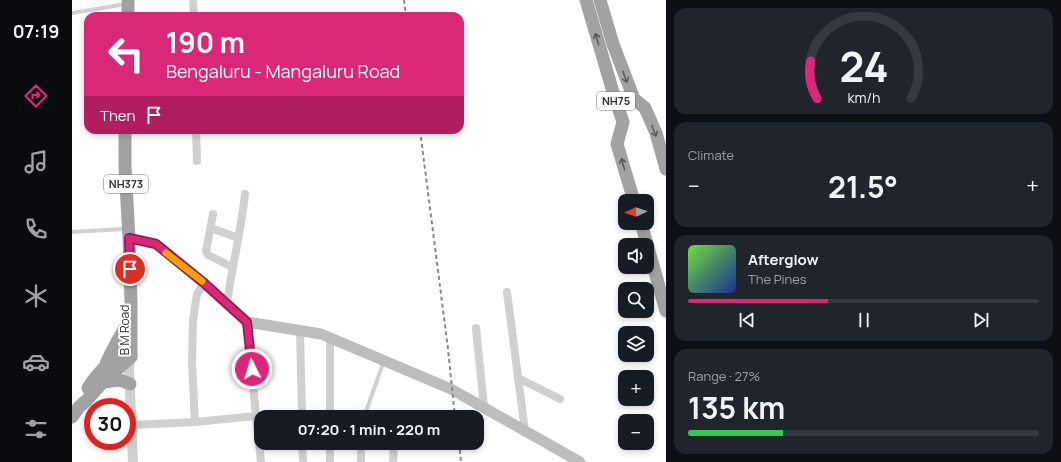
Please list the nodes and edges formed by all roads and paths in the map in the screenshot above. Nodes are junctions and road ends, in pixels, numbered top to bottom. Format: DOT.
graph roads {
  1 [pos="193,0"];
  2 [pos="586,0"];
  3 [pos="600,0"];
  4 [pos="123,7"];
  5 [pos="194,12"];
  6 [pos="72,13"];
  7 [pos="119,134"];
  8 [pos="126,134"];
  9 [pos="196,134"];
  10 [pos="197,161"];
  11 [pos="666,169"];
  12 [pos="245,194"];
  13 [pos="632,194"];
  14 [pos="213,214"];
  15 [pos="211,228"];
  16 [pos="643,230"];
  17 [pos="72,232"];
  18 [pos="126,234"];
  19 [pos="238,238"];
  20 [pos="232,267"];
  21 [pos="204,283"];
  22 [pos="507,292"];
  23 [pos="227,303"];
  24 [pos="666,311"];
  25 [pos="247,322"];
  26 [pos="476,328"];
  27 [pos="124,329"];
  28 [pos="300,330"];
  29 [pos="330,338"];
  30 [pos="128,358"];
  31 [pos="384,361"];
  32 [pos="105,366"];
  33 [pos="518,378"];
  34 [pos="103,382"];
  35 [pos="130,384"];
  36 [pos="130,398"];
  37 [pos="560,399"];
  38 [pos="484,407"];
  39 [pos="255,410"];
  40 [pos="302,410"];
  41 [pos="330,410"];
  42 [pos="366,410"];
  43 [pos="75,412"];
  44 [pos="254,416"];
  45 [pos="195,422"];
  46 [pos="136,425"];
  47 [pos="525,431"];
  48 [pos="132,450"];
  49 [pos="260,450"];
  50 [pos="302,450"];
  51 [pos="330,450"];
  52 [pos="394,450"];
  53 [pos="361,453"];
  54 [pos="303,461"];
  55 [pos="133,462"];
  56 [pos="261,462"];
  57 [pos="330,462"];
  58 [pos="361,462"];
  59 [pos="393,462"];
  60 [pos="580,462"];
  1 -- 5 [label="street"];
  13 -- 2 [label="highway, NH75, one-way"];
  3 -- 11 [label="highway, NH75, one-way"];
  4 -- 6 [label="lane"];
  7 -- 18 [label="highway, B M Road / NH373"];
  8 -- 18 [label="highway, NH373"];
  9 -- 10 [label="street"];
  12 -- 19 [label="street"];
  14 -- 15 [label="street"];
  15 -- 19 [label="street"];
  15 -- 20 [label="street"];
  16 -- 24 [label="highway"];
  17 -- 18 [label="lane"];
  18 -- 21 [label="main road"];
  18 -- 27 [label="highway, B M Road / NH373"];
  18 -- 30 [label="highway, NH373"];
  19 -- 20 [label="street"];
  20 -- 23 [label="street"];
  21 -- 23 [label="main road"];
  21 -- 45 [label="street"];
  22 -- 33 [label="street"];
  23 -- 25 [label="main road"];
  25 -- 28 [label="main road"];
  25 -- 39 [label="street"];
  26 -- 38 [label="street"];
  27 -- 30 [label="highway, B M Road / NH373"];
  27 -- 32 [label="highway"];
  28 -- 29 [label="main road"];
  28 -- 40 [label="street"];
  29 -- 31 [label="main road"];
  29 -- 41 [label="street"];
  30 -- 32 [label="highway"];
  30 -- 34 [label="highway"];
  30 -- 35 [label="street"];
  31 -- 38 [label="main road"];
  31 -- 42 [label="lane"];
  32 -- 43 [label="highway"];
  33 -- 37 [label="street"];
  33 -- 47 [label="street"];
  34 -- 35 [label="highway"];
  34 -- 43 [label="highway"];
  35 -- 36 [label="street"];
  38 -- 47 [label="main road"];
  44 -- 45 [label="street"];
  45 -- 46 [label="street"];
  47 -- 60 [label="main road"];
  48 -- 55 [label="street"];
  49 -- 56 [label="street"];
  50 -- 54 [label="street"];
  51 -- 57 [label="street"];
  52 -- 59 [label="street"];
  53 -- 58 [label="street"];
}
